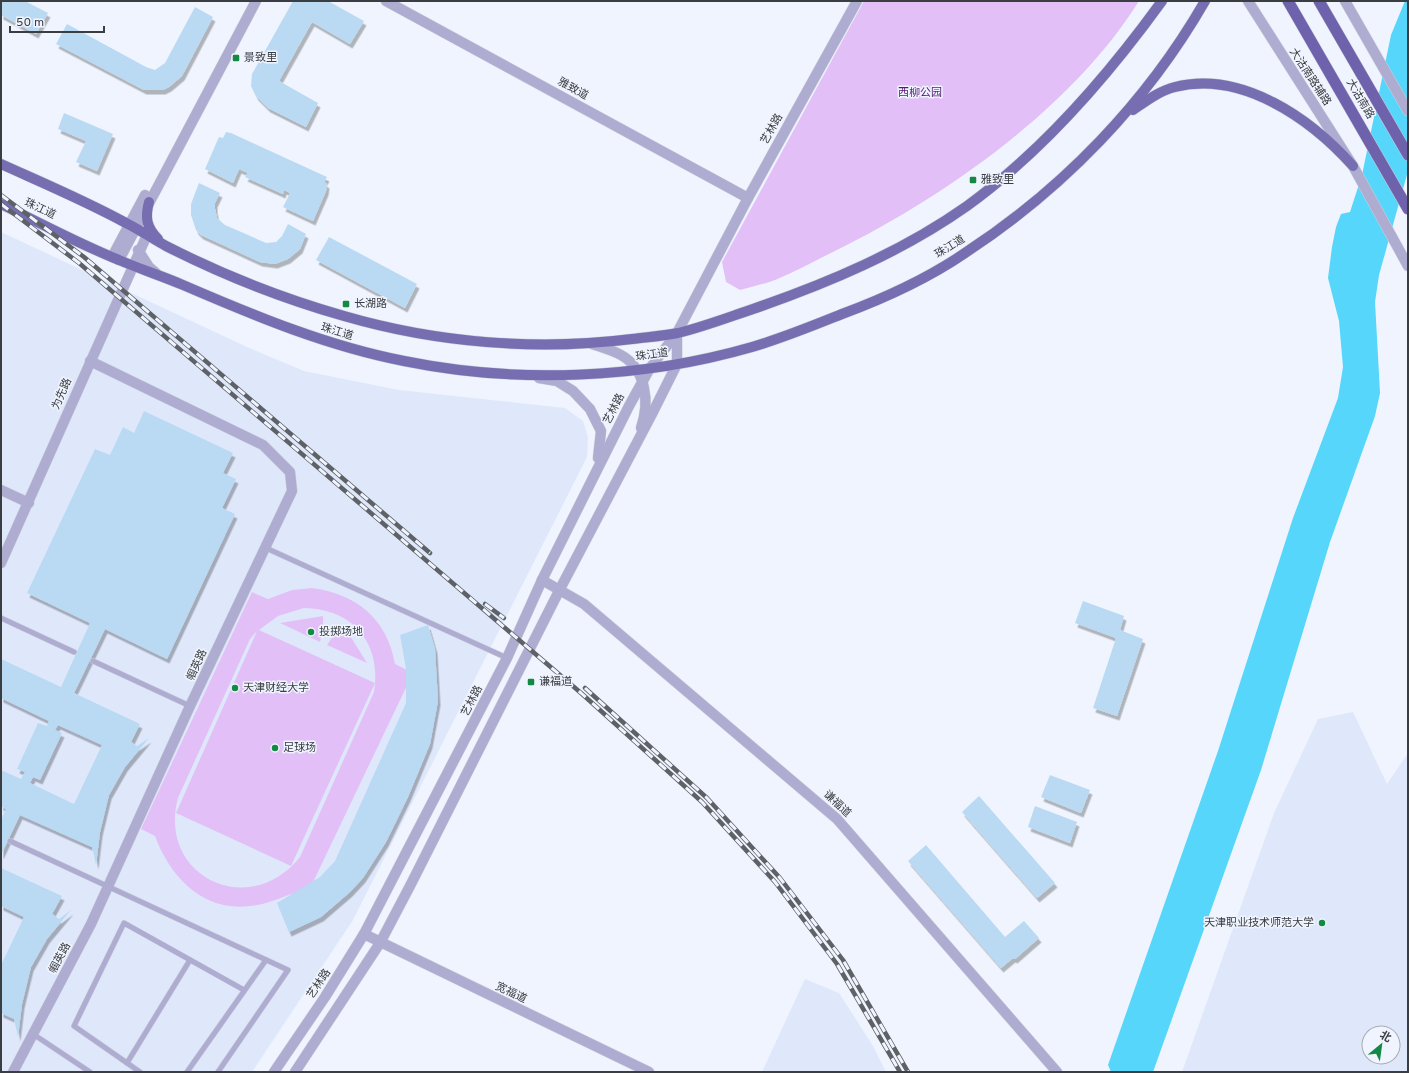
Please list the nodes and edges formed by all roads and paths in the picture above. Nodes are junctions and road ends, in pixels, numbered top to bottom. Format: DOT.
graph roads {
  1 [pos="248,1"];
  2 [pos="256,1"];
  3 [pos="386,1"];
  4 [pos="857,1"];
  5 [pos="1162,1"];
  6 [pos="1205,1"];
  7 [pos="1248,1"];
  8 [pos="1288,1"];
  9 [pos="1319,1"];
  10 [pos="1345,1"];
  11 [pos="1408,110"];
  12 [pos="1123,117"];
  13 [pos="1408,155"];
  14 [pos="1,164"];
  15 [pos="1353,166"];
  16 [pos="748,198"];
  17 [pos="146,201"];
  18 [pos="1,204"];
  19 [pos="1408,209"];
  20 [pos="132,226"];
  21 [pos="147,235"];
  22 [pos="166,246"];
  23 [pos="139,254"];
  24 [pos="116,259"];
  25 [pos="133,266"];
  26 [pos="1408,266"];
  27 [pos="156,273"];
  28 [pos="677,333"];
  29 [pos="592,344"];
  30 [pos="90,361"];
  31 [pos="677,364"];
  32 [pos="650,368"];
  33 [pos="636,370"];
  34 [pos="525,375"];
  35 [pos="642,381"];
  36 [pos="634,452"];
  37 [pos="592,477"];
  38 [pos="1,490"];
  39 [pos="29,503"];
  40 [pos="266,548"];
  41 [pos="1,563"];
  42 [pos="542,580"];
  43 [pos="560,589"];
  44 [pos="1,618"];
  45 [pos="74,652"];
  46 [pos="508,658"];
  47 [pos="93,661"];
  48 [pos="190,706"];
  49 [pos="10,841"];
  50 [pos="109,886"];
  51 [pos="364,934"];
  52 [pos="380,943"];
  53 [pos="190,960"];
  54 [pos="266,960"];
  55 [pos="244,990"];
  56 [pos="33,1034"];
  57 [pos="127,1063"];
  58 [pos="13,1072"];
  59 [pos="90,1072"];
  60 [pos="140,1072"];
  61 [pos="187,1072"];
  62 [pos="218,1072"];
  63 [pos="274,1072"];
  64 [pos="296,1072"];
  65 [pos="649,1072"];
  66 [pos="1057,1072"];
  1 -- 17 [label="street"];
  2 -- 17 [label="street"];
  3 -- 16 [label="street, 雅致道"];
  4 -- 16 [label="street, 艺林路"];
  5 -- 28 [label="main road, 珠江道"];
  6 -- 12 [label="main road, 珠江道"];
  7 -- 15 [label="street, 大沽南路辅路"];
  8 -- 19 [label="highway, 大沽南路"];
  9 -- 13 [label="highway, 大沽南路"];
  10 -- 11 [label="street"];
  12 -- 15 [label="main road"];
  12 -- 31 [label="main road, 珠江道"];
  14 -- 20 [label="main road, 珠江道"];
  15 -- 26 [label="street"];
  16 -- 28 [label="street, 艺林路"];
  17 -- 20 [label="street"];
  17 -- 22 [label="main road"];
  18 -- 24 [label="main road, 珠江道"];
  20 -- 21 [label="main road, 珠江道"];
  20 -- 23 [label="street"];
  20 -- 24 [label="street"];
  21 -- 22 [label="main road, 珠江道"];
  21 -- 23 [label="street, 为先路"];
  22 -- 29 [label="main road, 珠江道"];
  23 -- 25 [label="street, 为先路"];
  23 -- 27 [label="street"];
  24 -- 25 [label="main road, 珠江道"];
  25 -- 27 [label="main road, 珠江道"];
  25 -- 30 [label="street, 为先路"];
  27 -- 34 [label="main road, 珠江道"];
  28 -- 29 [label="main road, 珠江道"];
  28 -- 31 [label="street, 艺林路"];
  28 -- 32 [label="street, 艺林路"];
  29 -- 33 [label="street"];
  30 -- 39 [label="street, 为先路"];
  30 -- 40 [label="street, 帼英路"];
  31 -- 32 [label="main road, 珠江道"];
  31 -- 36 [label="street, 艺林路"];
  32 -- 33 [label="main road, 珠江道"];
  32 -- 35 [label="street, 艺林路"];
  33 -- 34 [label="main road, 珠江道"];
  33 -- 35 [label="street"];
  34 -- 37 [label="street"];
  35 -- 36 [label="street"];
  35 -- 37 [label="street, 艺林路"];
  36 -- 43 [label="street, 艺林路"];
  37 -- 42 [label="street, 艺林路"];
  38 -- 39 [label="street"];
  39 -- 41 [label="street, 为先路"];
  40 -- 46 [label="lane"];
  40 -- 48 [label="street, 帼英路"];
  42 -- 43 [label="street, 谦福道"];
  42 -- 46 [label="street, 艺林路"];
  43 -- 52 [label="street, 艺林路"];
  43 -- 66 [label="street, 谦福道"];
  44 -- 45 [label="lane"];
  46 -- 51 [label="street, 艺林路"];
  47 -- 48 [label="lane"];
  48 -- 50 [label="street, 帼英路"];
  49 -- 50 [label="lane"];
  50 -- 54 [label="lane"];
  50 -- 56 [label="street, 帼英路"];
  51 -- 52 [label="street, 宽福道"];
  51 -- 63 [label="street, 艺林路"];
  52 -- 64 [label="street, 艺林路"];
  52 -- 65 [label="street, 宽福道"];
  53 -- 55 [label="lane"];
  53 -- 57 [label="lane"];
  53 -- 57 [label="lane"];
  54 -- 55 [label="lane"];
  54 -- 62 [label="lane"];
  55 -- 61 [label="lane"];
  56 -- 58 [label="street, 帼英路"];
  56 -- 59 [label="lane"];
  57 -- 60 [label="lane"];
}
